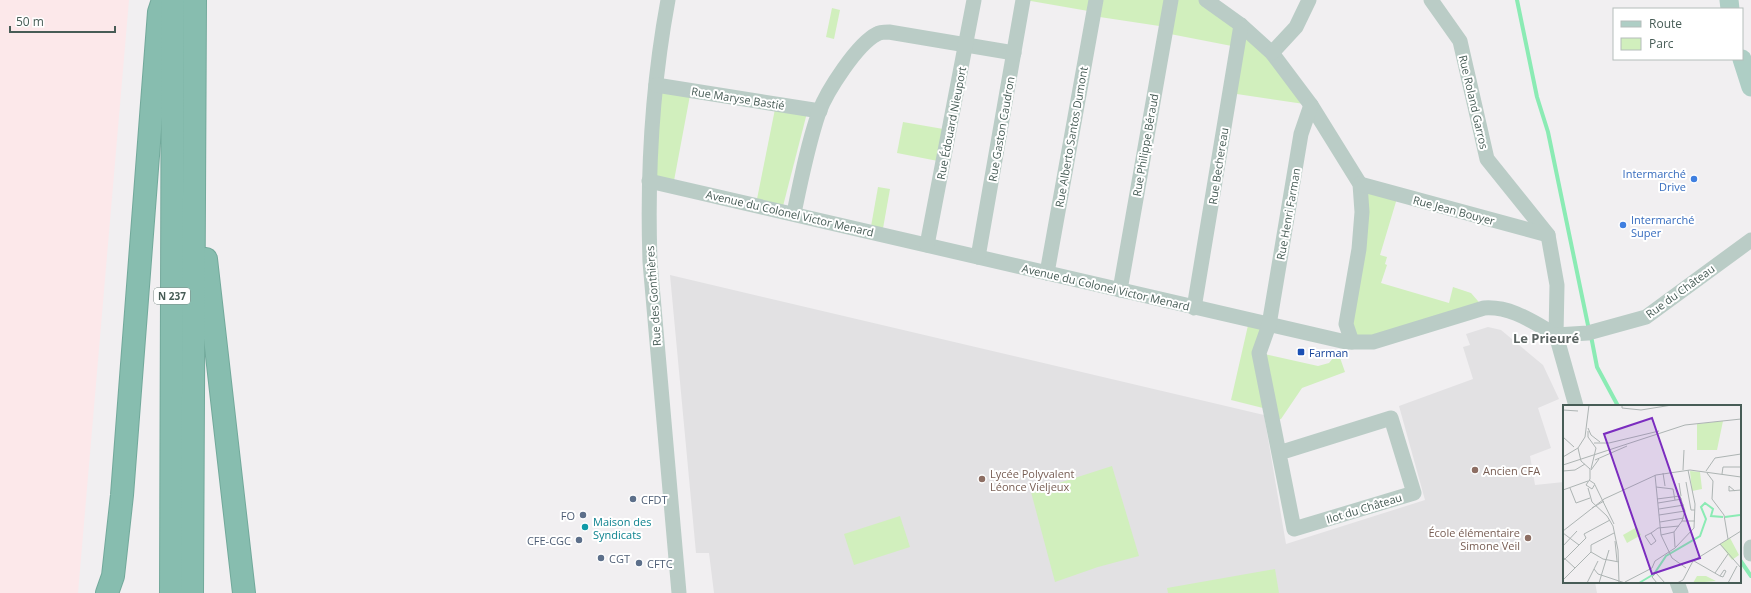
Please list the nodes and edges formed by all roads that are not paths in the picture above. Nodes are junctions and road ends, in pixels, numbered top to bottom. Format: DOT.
graph roads {
  1 [pos="163,0"];
  2 [pos="173,0"];
  3 [pos="195,0"];
  4 [pos="668,0"];
  5 [pos="974,0"];
  6 [pos="1023,0"];
  7 [pos="1096,0"];
  8 [pos="1171,0"];
  9 [pos="1206,0"];
  10 [pos="1309,0"];
  11 [pos="1431,0"];
  12 [pos="1241,25"];
  13 [pos="965,45"];
  14 [pos="1014,53"];
  15 [pos="1272,53"];
  16 [pos="1742,60"];
  17 [pos="656,85"];
  18 [pos="1751,86"];
  19 [pos="1311,105"];
  20 [pos="820,111"];
  21 [pos="649,180"];
  22 [pos="1360,184"];
  23 [pos="194,187"];
  24 [pos="794,213"];
  25 [pos="1548,235"];
  26 [pos="1751,240"];
  27 [pos="927,245"];
  28 [pos="978,257"];
  29 [pos="1047,273"];
  30 [pos="1120,290"];
  31 [pos="1194,308"];
  32 [pos="1269,325"];
  33 [pos="1556,336"];
  34 [pos="1352,342"];
  35 [pos="1576,405"];
  36 [pos="1279,453"];
  37 [pos="1751,547"];
  38 [pos="1751,554"];
  39 [pos="1677,583"];
  40 [pos="107,593"];
  41 [pos="171,593"];
  42 [pos="192,593"];
  43 [pos="244,593"];
  44 [pos="679,593"];
  45 [pos="1681,593"];
  1 -- 40 [label="highway"];
  2 -- 41 [label="highway, N 237"];
  3 -- 23 [label="highway, N 237"];
  4 -- 17 [label="street, Rue des Gonthières"];
  5 -- 13 [label="street, Rue Édouard Nieuport"];
  6 -- 14 [label="street, Rue Gaston Caudron"];
  7 -- 29 [label="street, Rue Alberto Santos Dumont"];
  8 -- 30 [label="street, Rue Philippe Béraud"];
  9 -- 12 [label="street"];
  10 -- 15 [label="street"];
  11 -- 25 [label="street, Rue Roland Garros"];
  12 -- 15 [label="street"];
  12 -- 31 [label="street, Rue Bechereau"];
  13 -- 14 [label="street"];
  13 -- 20 [label="street"];
  13 -- 27 [label="street, Rue Édouard Nieuport"];
  14 -- 28 [label="street, Rue Gaston Caudron"];
  15 -- 19 [label="street"];
  16 -- 18 [label="main road"];
  17 -- 20 [label="street, Rue Maryse Bastié"];
  17 -- 21 [label="street, Rue des Gonthières"];
  19 -- 22 [label="street"];
  19 -- 32 [label="street, Rue Henri Farman"];
  20 -- 24 [label="street"];
  21 -- 24 [label="street, Avenue du Colonel Victor Menard"];
  21 -- 44 [label="street, Rue des Gonthières"];
  22 -- 25 [label="street, Rue Jean Bouyer"];
  22 -- 34 [label="street"];
  23 -- 42 [label="highway, N 237"];
  23 -- 43 [label="highway"];
  24 -- 27 [label="street, Avenue du Colonel Victor Menard"];
  25 -- 33 [label="street, Rue Roland Garros"];
  26 -- 33 [label="street, Rue du Château"];
  27 -- 28 [label="street, Avenue du Colonel Victor Menard"];
  28 -- 29 [label="street, Avenue du Colonel Victor Menard"];
  29 -- 30 [label="street, Avenue du Colonel Victor Menard"];
  30 -- 31 [label="street, Avenue du Colonel Victor Menard"];
  31 -- 32 [label="street, Avenue du Colonel Victor Menard"];
  32 -- 34 [label="street, Avenue du Colonel Victor Menard"];
  32 -- 36 [label="street, Ilot du Château"];
  33 -- 34 [label="street, Avenue du Colonel Victor Menard"];
  33 -- 35 [label="street, Rue Roland Garros"];
  36 -- 36 [label="street, Ilot du Château"];
  37 -- 38 [label="street"];
  39 -- 45 [label="street"];
}
